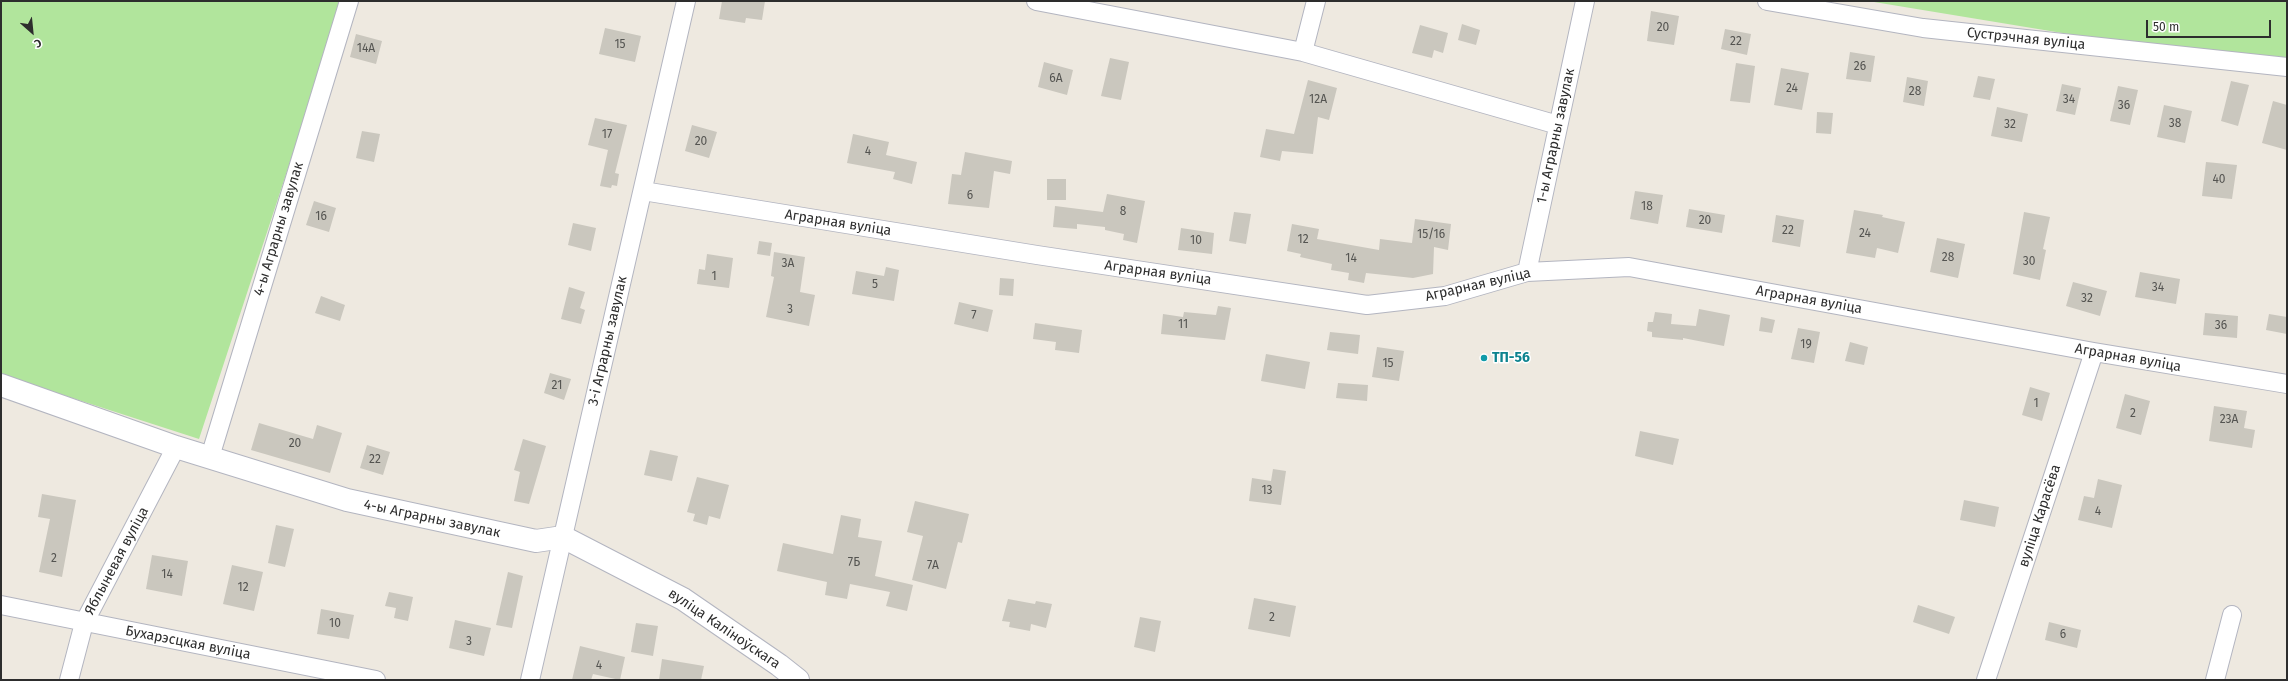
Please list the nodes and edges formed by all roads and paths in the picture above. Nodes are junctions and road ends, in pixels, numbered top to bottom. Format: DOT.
graph roads {
  1 [pos="349,1"];
  2 [pos="686,1"];
  3 [pos="1036,1"];
  4 [pos="1316,1"];
  5 [pos="1585,1"];
  6 [pos="1767,1"];
  7 [pos="1303,52"];
  8 [pos="2287,67"];
  9 [pos="1558,125"];
  10 [pos="643,191"];
  11 [pos="1527,272"];
  12 [pos="2094,352"];
  13 [pos="2287,384"];
  14 [pos="1,385"];
  15 [pos="176,447"];
  16 [pos="210,457"];
  17 [pos="564,537"];
  18 [pos="1,605"];
  19 [pos="2232,616"];
  20 [pos="84,622"];
  21 [pos="69,680"];
  22 [pos="376,680"];
  23 [pos="530,680"];
  24 [pos="798,680"];
  25 [pos="1986,680"];
  26 [pos="2215,680"];
  1 -- 16 [label="street, 4-ы Аграрны завулак"];
  2 -- 10 [label="street, 3-і Аграрны завулак"];
  3 -- 7 [label="street"];
  4 -- 7 [label="street"];
  5 -- 9 [label="street, 1-ы Аграрны завулак"];
  6 -- 8 [label="street, Сустрэчная вуліца"];
  7 -- 9 [label="street"];
  9 -- 11 [label="street, 1-ы Аграрны завулак"];
  10 -- 11 [label="street, Аграрная вуліца"];
  10 -- 17 [label="street, 3-і Аграрны завулак"];
  11 -- 12 [label="street, Аграрная вуліца"];
  12 -- 13 [label="street, Аграрная вуліца"];
  12 -- 25 [label="street, вуліца Карасёва"];
  14 -- 15 [label="main road, 4-ы Аграрны завулак"];
  15 -- 16 [label="main road, 4-ы Аграрны завулак"];
  15 -- 20 [label="street, Яблыневая вуліца"];
  16 -- 17 [label="main road, 4-ы Аграрны завулак"];
  17 -- 23 [label="street, 3-і Аграрны завулак"];
  17 -- 24 [label="main road, вуліца Каліноўскага"];
  18 -- 20 [label="street, Бухарэсцкая вуліца"];
  19 -- 26 [label="street"];
  20 -- 21 [label="street, Яблыневая вуліца"];
  20 -- 22 [label="street, Бухарэсцкая вуліца"];
}
